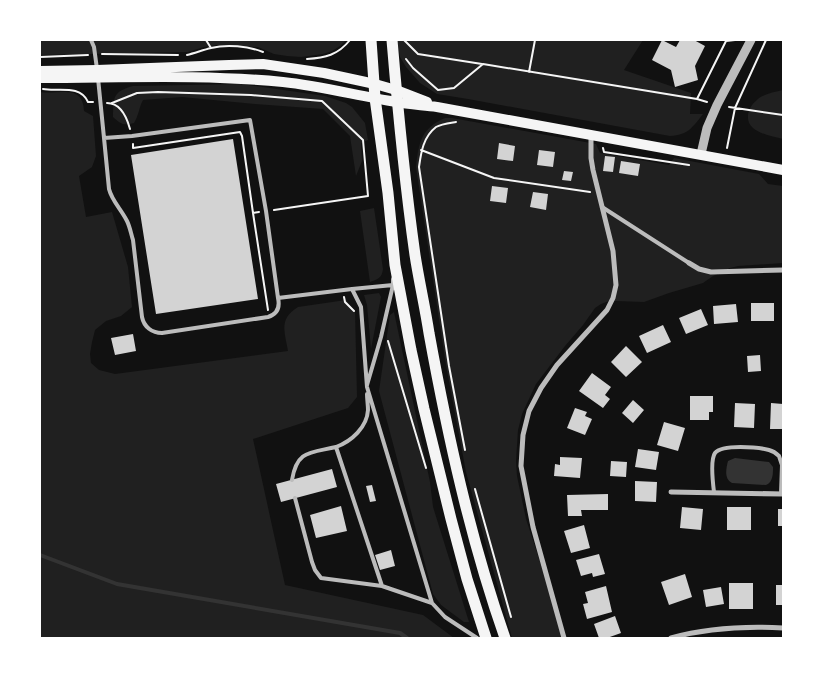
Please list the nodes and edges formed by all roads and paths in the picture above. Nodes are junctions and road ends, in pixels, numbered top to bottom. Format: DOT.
graph roads {
  1 [pos="92,40"];
  2 [pos="206,40"];
  3 [pos="350,40"];
  4 [pos="371,40"];
  5 [pos="392,40"];
  6 [pos="404,40"];
  7 [pos="535,40"];
  8 [pos="735,40"];
  9 [pos="751,40"];
  10 [pos="766,40"];
  11 [pos="211,48"];
  12 [pos="264,53"];
  13 [pos="96,54"];
  14 [pos="178,55"];
  15 [pos="188,55"];
  16 [pos="403,55"];
  17 [pos="40,57"];
  18 [pos="304,59"];
  19 [pos="484,64"];
  20 [pos="40,71"];
  21 [pos="529,72"];
  22 [pos="97,74"];
  23 [pos="40,78"];
  24 [pos="375,84"];
  25 [pos="40,89"];
  26 [pos="396,90"];
  27 [pos="375,98"];
  28 [pos="697,99"];
  29 [pos="100,103"];
  30 [pos="112,103"];
  31 [pos="397,103"];
  32 [pos="717,105"];
  33 [pos="437,106"];
  34 [pos="734,108"];
  35 [pos="783,115"];
  36 [pos="591,135"];
  37 [pos="132,136"];
  38 [pos="104,138"];
  39 [pos="701,154"];
  40 [pos="724,159"];
  41 [pos="783,170"];
  42 [pos="598,194"];
  43 [pos="602,207"];
  44 [pos="266,211"];
  45 [pos="253,213"];
  46 [pos="688,263"];
  47 [pos="395,265"];
  48 [pos="783,270"];
  49 [pos="393,285"];
  50 [pos="352,289"];
  51 [pos="343,290"];
  52 [pos="278,298"];
  53 [pos="354,311"];
  54 [pos="268,317"];
  55 [pos="387,339"];
  56 [pos="367,387"];
  57 [pos="336,447"];
  58 [pos="466,452"];
  59 [pos="427,472"];
  60 [pos="292,480"];
  61 [pos="475,489"];
  62 [pos="671,492"];
  63 [pos="714,492"];
  64 [pos="782,494"];
  65 [pos="295,498"];
  66 [pos="382,586"];
  67 [pos="432,603"];
  68 [pos="512,618"];
  69 [pos="783,628"];
  70 [pos="477,638"];
  71 [pos="486,638"];
  72 [pos="505,638"];
  73 [pos="564,638"];
  74 [pos="671,638"];
  1 -- 13 [label="lane"];
  2 -- 11 [label="path"];
  3 -- 18 [label="path"];
  4 -- 24 [label="main road"];
  5 -- 26 [label="main road"];
  6 -- 19 [label="path"];
  7 -- 21 [label="path"];
  8 -- 28 [label="path"];
  9 -- 32 [label="street"];
  10 -- 34 [label="path"];
  11 -- 12 [label="path"];
  11 -- 15 [label="path"];
  13 -- 14 [label="path"];
  13 -- 17 [label="path"];
  13 -- 22 [label="lane"];
  16 -- 19 [label="path"];
  19 -- 21 [label="path"];
  20 -- 22 [label="main road"];
  21 -- 28 [label="path"];
  22 -- 23 [label="main road"];
  22 -- 24 [label="main road"];
  22 -- 27 [label="main road"];
  22 -- 29 [label="lane"];
  24 -- 26 [label="main road"];
  24 -- 27 [label="main road"];
  25 -- 29 [label="path"];
  26 -- 31 [label="main road"];
  26 -- 33 [label="main road"];
  27 -- 31 [label="main road"];
  27 -- 47 [label="main road"];
  28 -- 32 [label="path"];
  29 -- 30 [label="path"];
  29 -- 38 [label="lane"];
  30 -- 37 [label="path"];
  30 -- 44 [label="path"];
  31 -- 33 [label="main road"];
  31 -- 72 [label="main road"];
  32 -- 39 [label="street"];
  33 -- 36 [label="main road"];
  34 -- 35 [label="path"];
  34 -- 40 [label="path"];
  36 -- 39 [label="main road"];
  36 -- 42 [label="street"];
  37 -- 38 [label="lane"];
  37 -- 44 [label="lane"];
  37 -- 45 [label="path"];
  38 -- 54 [label="lane"];
  39 -- 40 [label="main road"];
  40 -- 41 [label="main road"];
  42 -- 43 [label="street"];
  42 -- 58 [label="path"];
  43 -- 46 [label="lane"];
  43 -- 73 [label="street"];
  44 -- 45 [label="path"];
  44 -- 52 [label="lane"];
  45 -- 54 [label="path"];
  46 -- 48 [label="street"];
  47 -- 49 [label="lane"];
  47 -- 71 [label="main road"];
  49 -- 50 [label="lane"];
  49 -- 56 [label="lane"];
  50 -- 51 [label="lane"];
  50 -- 56 [label="lane"];
  51 -- 52 [label="lane"];
  51 -- 53 [label="path"];
  52 -- 54 [label="lane"];
  55 -- 59 [label="path"];
  56 -- 57 [label="lane"];
  56 -- 67 [label="lane"];
  57 -- 60 [label="lane"];
  57 -- 66 [label="lane"];
  61 -- 68 [label="path"];
  62 -- 63 [label="street"];
  63 -- 64 [label="street"];
  63 -- 64 [label="lane"];
  65 -- 66 [label="lane"];
  66 -- 67 [label="lane"];
  67 -- 70 [label="lane"];
  69 -- 74 [label="street"];
}
